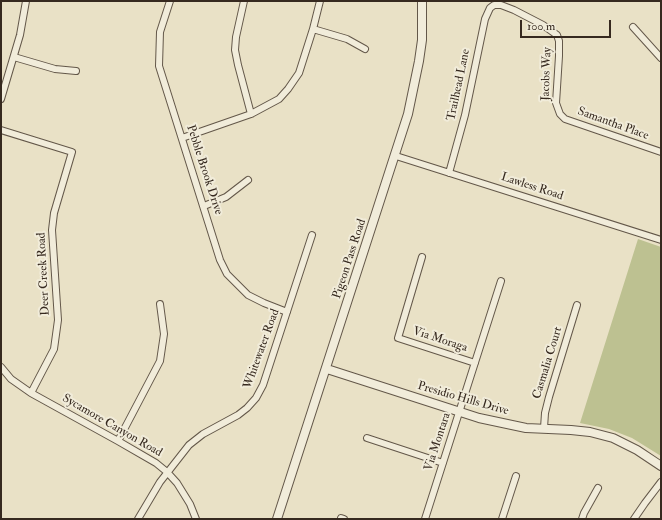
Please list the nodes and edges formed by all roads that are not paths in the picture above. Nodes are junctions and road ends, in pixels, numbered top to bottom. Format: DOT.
graph roads {
  1 [pos="26,1"];
  2 [pos="170,1"];
  3 [pos="244,1"];
  4 [pos="320,1"];
  5 [pos="422,1"];
  6 [pos="633,27"];
  7 [pos="313,29"];
  8 [pos="557,35"];
  9 [pos="364,49"];
  10 [pos="14,57"];
  11 [pos="661,58"];
  12 [pos="76,70"];
  13 [pos="1,99"];
  14 [pos="251,114"];
  15 [pos="560,114"];
  16 [pos="1,130"];
  17 [pos="182,138"];
  18 [pos="661,152"];
  19 [pos="396,156"];
  20 [pos="449,173"];
  21 [pos="248,180"];
  22 [pos="204,206"];
  23 [pos="312,235"];
  24 [pos="661,240"];
  25 [pos="422,257"];
  26 [pos="501,281"];
  27 [pos="160,304"];
  28 [pos="577,305"];
  29 [pos="287,312"];
  30 [pos="475,363"];
  31 [pos="1,367"];
  32 [pos="327,369"];
  33 [pos="31,393"];
  34 [pos="459,412"];
  35 [pos="544,428"];
  36 [pos="366,438"];
  37 [pos="118,441"];
  38 [pos="443,463"];
  39 [pos="661,466"];
  40 [pos="167,472"];
  41 [pos="516,476"];
  42 [pos="661,482"];
  43 [pos="598,488"];
  44 [pos="138,519"];
  45 [pos="196,519"];
  46 [pos="277,519"];
  47 [pos="425,519"];
  48 [pos="502,519"];
  49 [pos="582,519"];
  50 [pos="634,519"];
  1 -- 10 [label="street"];
  2 -- 17 [label="street, Pebble Brook Drive"];
  3 -- 14 [label="street"];
  4 -- 7 [label="street"];
  5 -- 19 [label="street, Pigeon Pass Road"];
  6 -- 11 [label="street"];
  7 -- 9 [label="street"];
  7 -- 14 [label="street"];
  8 -- 15 [label="street, Jacobs Way"];
  8 -- 20 [label="street, Trailhead Lane"];
  10 -- 12 [label="street"];
  10 -- 13 [label="street"];
  14 -- 17 [label="street"];
  15 -- 18 [label="street, Samantha Place"];
  16 -- 33 [label="street, Deer Creek Road"];
  17 -- 22 [label="street, Pebble Brook Drive"];
  19 -- 20 [label="street, Lawless Road"];
  19 -- 32 [label="street, Pigeon Pass Road"];
  20 -- 24 [label="street, Lawless Road"];
  21 -- 22 [label="street"];
  22 -- 29 [label="street, Pebble Brook Drive"];
  23 -- 29 [label="street, Whitewater Road"];
  25 -- 30 [label="street, Via Moraga"];
  26 -- 30 [label="street, Via Montara"];
  27 -- 37 [label="street"];
  28 -- 35 [label="street, Casmalia Court"];
  29 -- 40 [label="street, Whitewater Road"];
  30 -- 34 [label="street, Via Montara"];
  31 -- 33 [label="street, Sycamore Canyon Road"];
  32 -- 34 [label="street, Presidio Hills Drive"];
  32 -- 46 [label="street, Pigeon Pass Road"];
  33 -- 37 [label="street, Sycamore Canyon Road"];
  34 -- 35 [label="street, Presidio Hills Drive"];
  34 -- 38 [label="street, Via Montara"];
  35 -- 39 [label="street, Presidio Hills Drive"];
  36 -- 38 [label="street"];
  37 -- 40 [label="street, Sycamore Canyon Road"];
  38 -- 47 [label="street, Via Montara"];
  40 -- 44 [label="street, Whitewater Road"];
  40 -- 45 [label="street, Sycamore Canyon Road"];
  41 -- 48 [label="street"];
  42 -- 50 [label="street"];
  43 -- 49 [label="street"];
}
